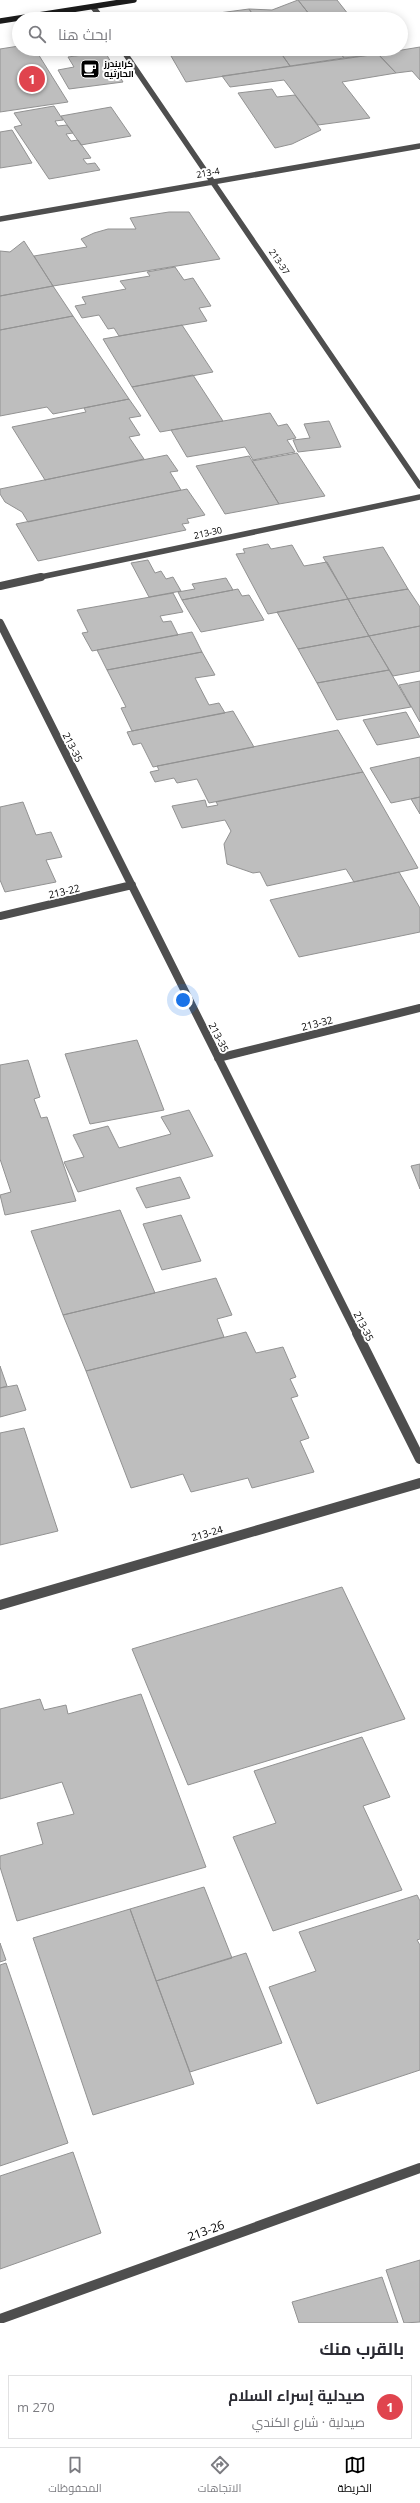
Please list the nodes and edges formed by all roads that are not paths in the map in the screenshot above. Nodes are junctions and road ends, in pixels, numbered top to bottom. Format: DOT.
graph roads {
  1 [pos="134,0"];
  2 [pos="93,7"];
  3 [pos="60,12"];
  4 [pos="97,12"];
  5 [pos="12,19"];
  6 [pos="0,21"];
  7 [pos="127,56"];
  8 [pos="420,146"];
  9 [pos="213,182"];
  10 [pos="0,219"];
  11 [pos="420,486"];
  12 [pos="420,497"];
  13 [pos="0,586"];
  14 [pos="0,623"];
  15 [pos="132,885"];
  16 [pos="0,916"];
  17 [pos="420,1008"];
  18 [pos="218,1058"];
  19 [pos="420,1459"];
  20 [pos="420,1482"];
  21 [pos="0,1605"];
  22 [pos="420,2168"];
  23 [pos="0,2319"];
  1 -- 2 [label="street"];
  2 -- 3 [label="street"];
  2 -- 4 [label="street"];
  5 -- 6 [label="street"];
  7 -- 9 [label="street, 213-37"];
  8 -- 9 [label="street, 213-4"];
  9 -- 10 [label="street, 213-4"];
  9 -- 11 [label="street, 213-37"];
  12 -- 13 [label="street, 213-30"];
  14 -- 15 [label="street, 213-35"];
  15 -- 16 [label="street, 213-22"];
  15 -- 18 [label="street, 213-35"];
  17 -- 18 [label="street, 213-32"];
  18 -- 19 [label="street, 213-35"];
  20 -- 21 [label="street, 213-24"];
  22 -- 23 [label="street, 213-26"];
}
